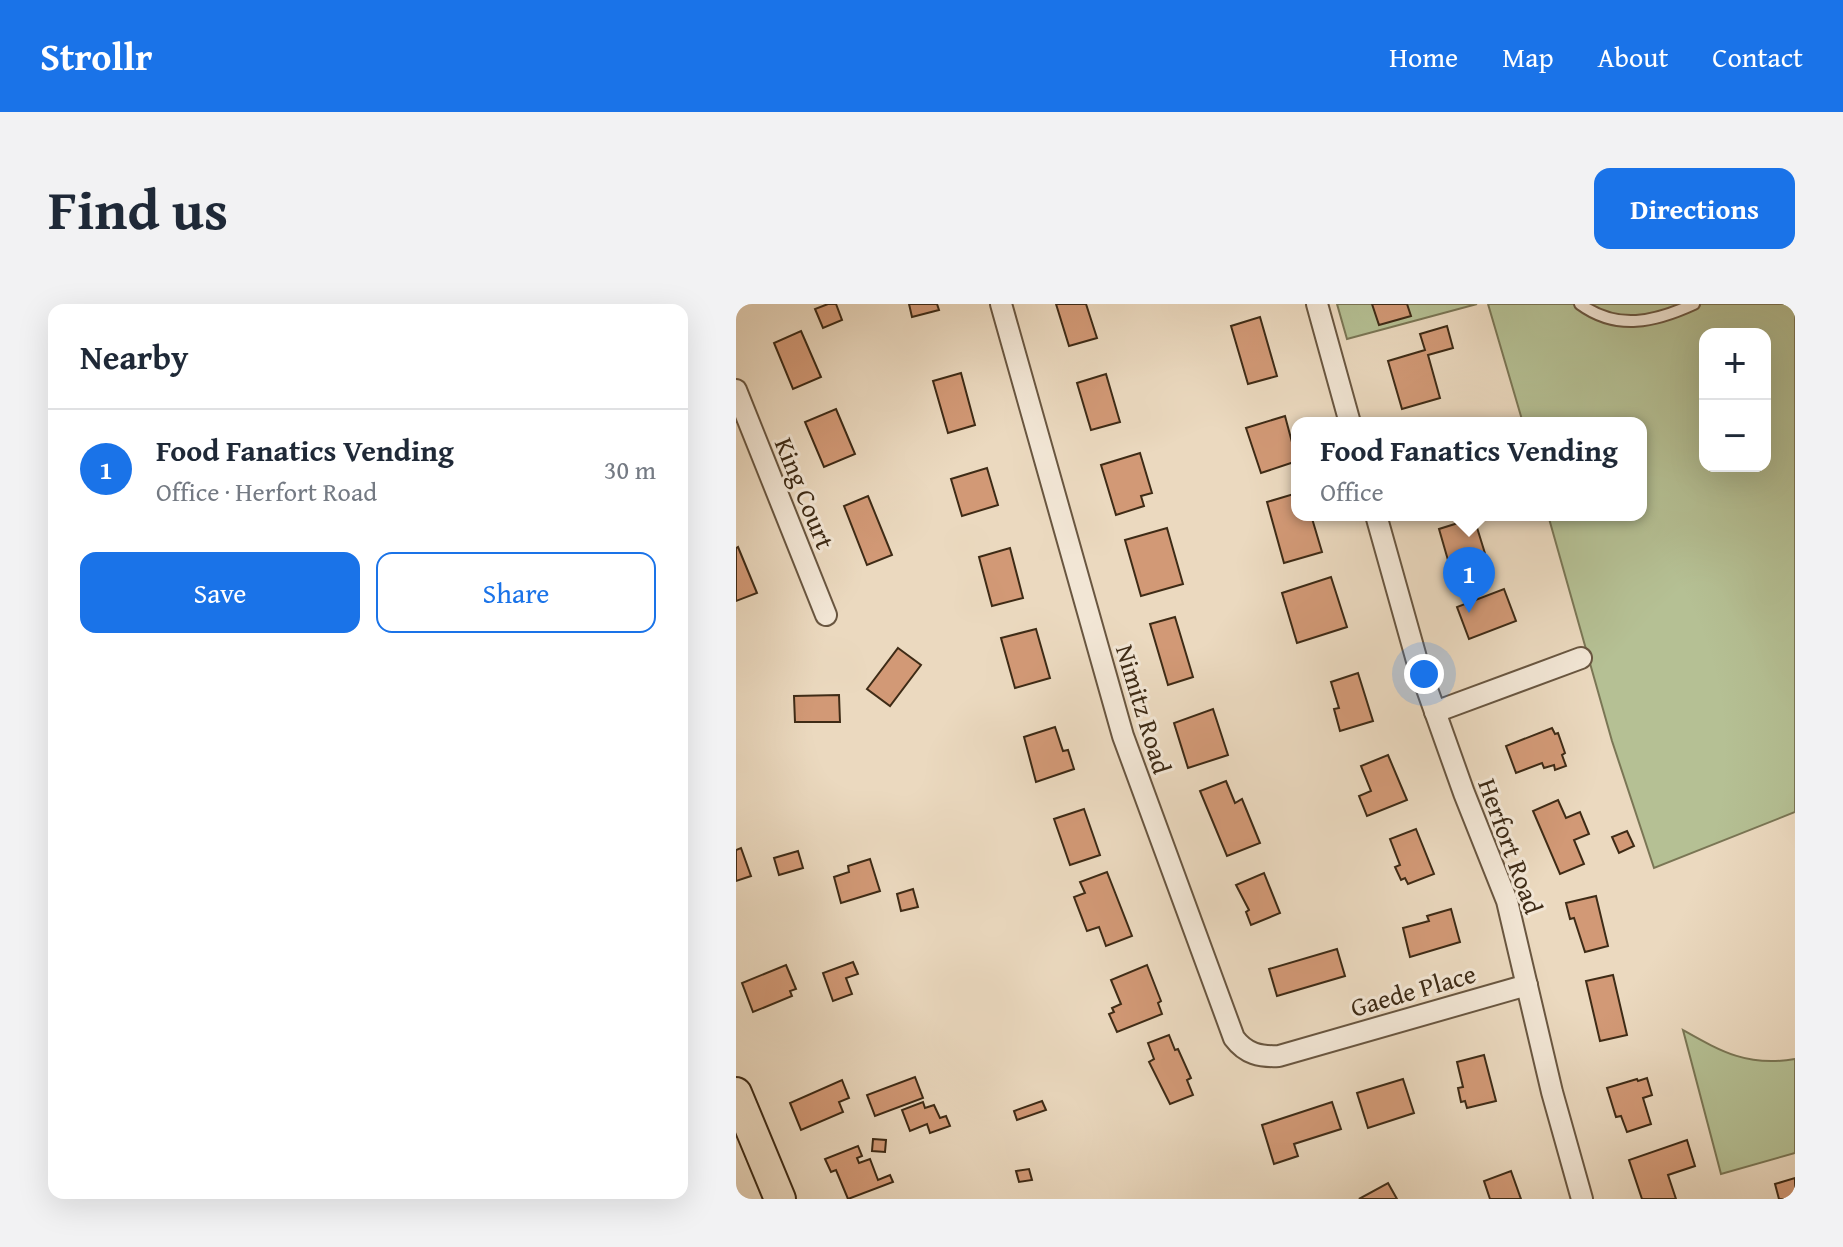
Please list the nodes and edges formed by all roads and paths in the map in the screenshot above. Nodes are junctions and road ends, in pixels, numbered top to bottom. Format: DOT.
graph roads {
  1 [pos="1001,304"];
  2 [pos="1317,304"];
  3 [pos="1580,304"];
  4 [pos="1694,304"];
  5 [pos="736,390"];
  6 [pos="1348,417"];
  7 [pos="1378,521"];
  8 [pos="826,615"];
  9 [pos="1581,658"];
  10 [pos="1435,712"];
  11 [pos="1527,985"];
  12 [pos="1313,1046"];
  13 [pos="736,1093"];
  14 [pos="780,1199"];
  15 [pos="1582,1199"];
  1 -- 12 [label="street, Nimitz Road"];
  2 -- 6 [label="street"];
  3 -- 4 [label="lane"];
  5 -- 8 [label="street, King Court"];
  7 -- 10 [label="street, Herfort Road"];
  9 -- 10 [label="street"];
  10 -- 11 [label="street, Herfort Road"];
  11 -- 12 [label="street, Gaede Place"];
  11 -- 15 [label="street, Herfort Road"];
  13 -- 14 [label="main road"];
}
